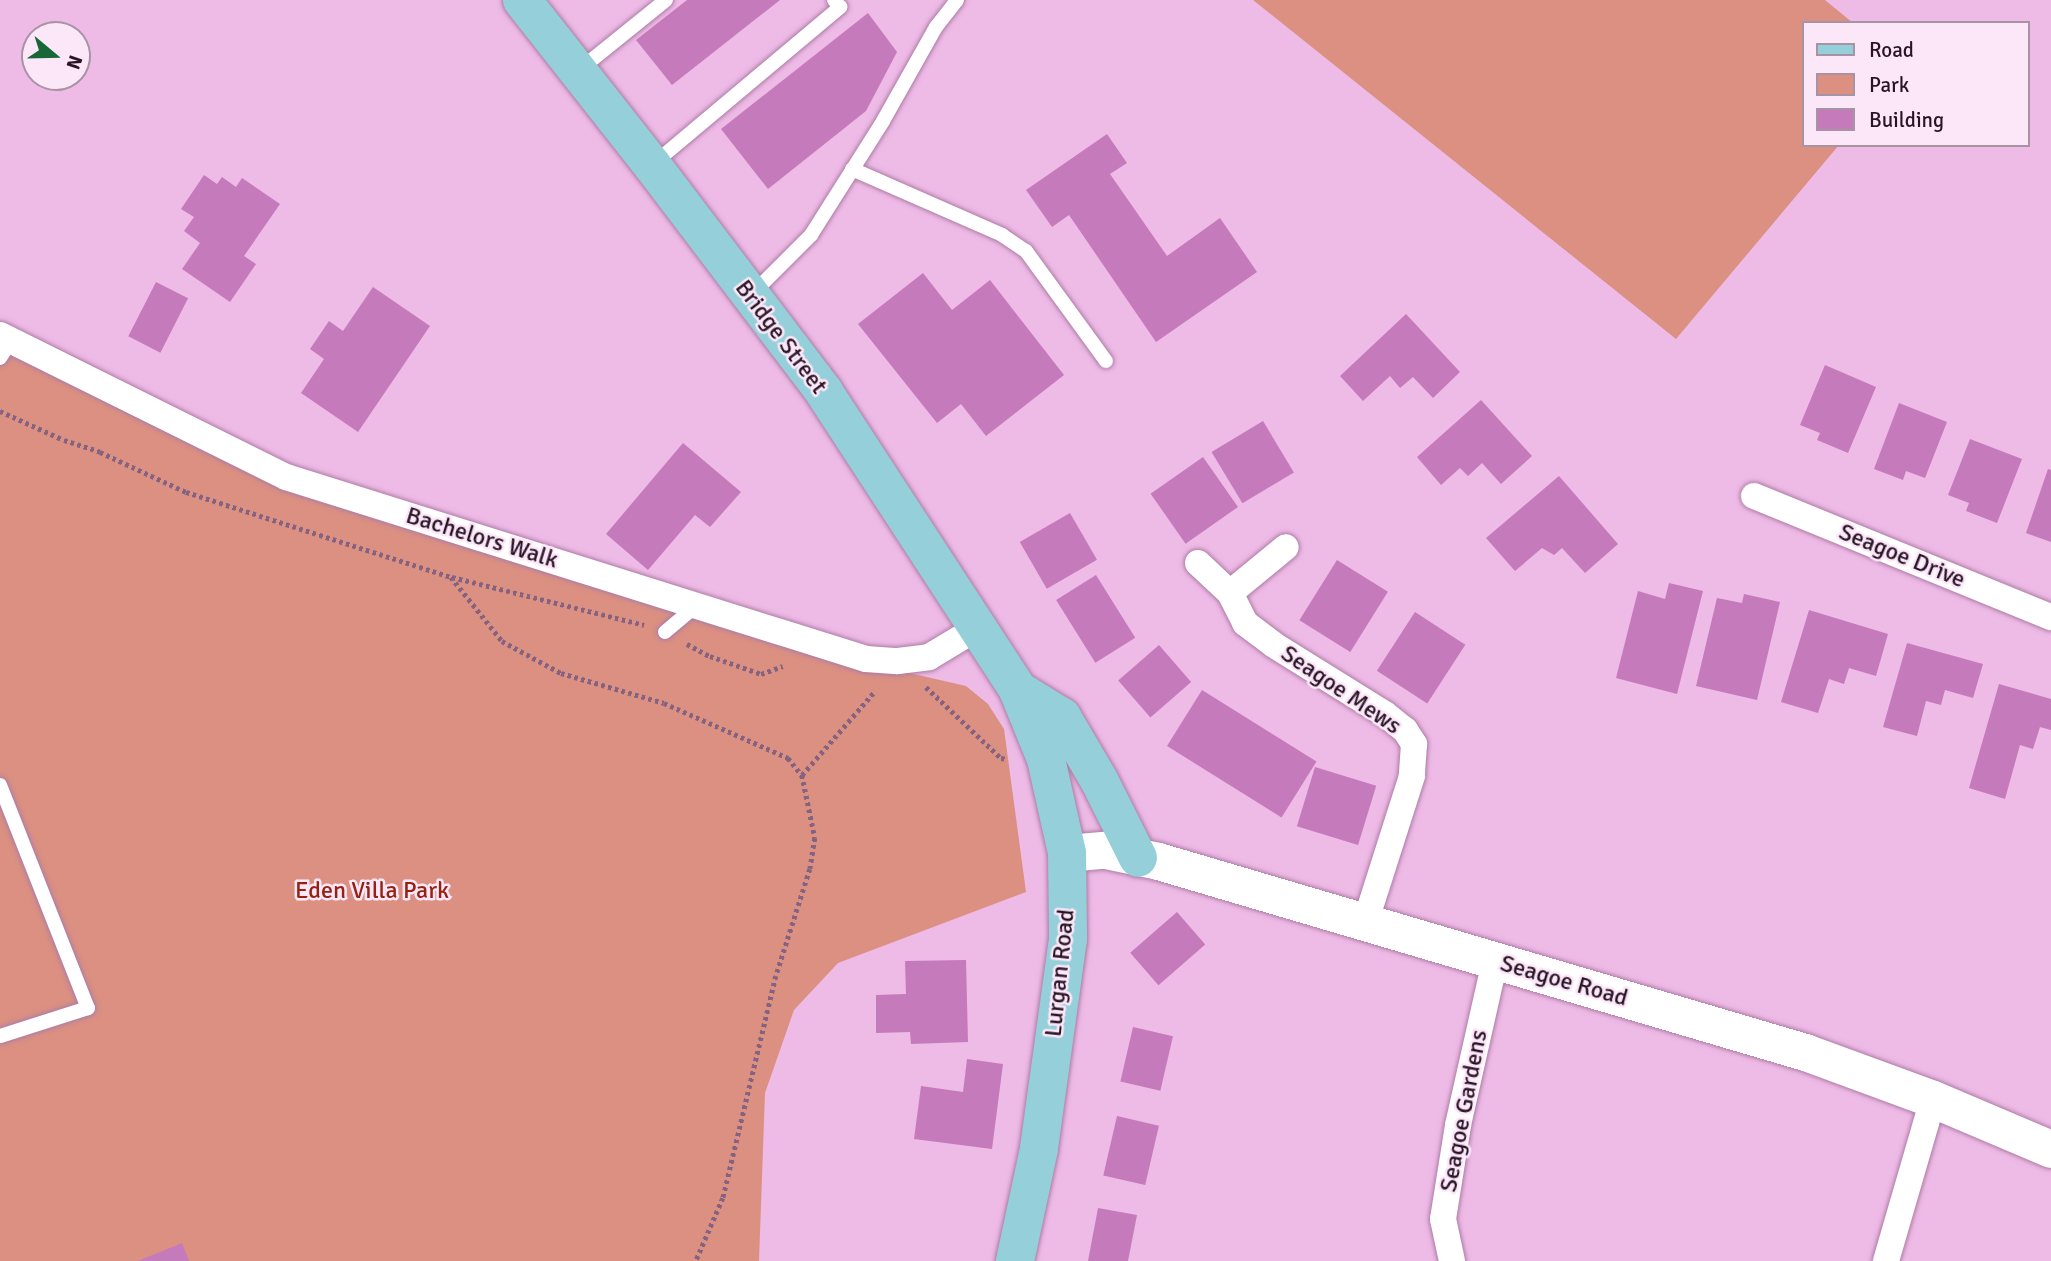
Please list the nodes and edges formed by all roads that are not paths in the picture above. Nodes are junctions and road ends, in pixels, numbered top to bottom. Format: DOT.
graph roads {
  1 [pos="522,0"];
  2 [pos="666,0"];
  3 [pos="834,0"];
  4 [pos="957,0"];
  5 [pos="577,72"];
  6 [pos="652,165"];
  7 [pos="852,169"];
  8 [pos="750,296"];
  9 [pos="4,345"];
  10 [pos="1106,361"];
  11 [pos="1754,496"];
  12 [pos="1286,547"];
  13 [pos="1198,563"];
  14 [pos="1230,593"];
  15 [pos="697,605"];
  16 [pos="2051,617"];
  17 [pos="979,627"];
  18 [pos="665,632"];
  19 [pos="1018,690"];
  20 [pos="0,785"];
  21 [pos="1067,853"];
  22 [pos="1138,858"];
  23 [pos="1365,923"];
  24 [pos="1496,961"];
  25 [pos="0,1036"];
  26 [pos="1933,1099"];
  27 [pos="2051,1149"];
  28 [pos="1015,1261"];
  29 [pos="1452,1261"];
  30 [pos="1885,1261"];
  1 -- 5 [label="main road, Bridge Street"];
  2 -- 5 [label="lane"];
  3 -- 6 [label="lane"];
  4 -- 7 [label="lane"];
  5 -- 6 [label="main road, Bridge Street"];
  6 -- 8 [label="main road, Bridge Street"];
  7 -- 8 [label="lane"];
  7 -- 10 [label="lane"];
  8 -- 17 [label="main road, Bridge Street"];
  9 -- 15 [label="street, Bachelors Walk"];
  11 -- 16 [label="street, Seagoe Drive"];
  12 -- 14 [label="street"];
  13 -- 14 [label="street, Seagoe Mews"];
  14 -- 23 [label="street, Seagoe Mews"];
  15 -- 17 [label="street, Bachelors Walk"];
  15 -- 18 [label="lane"];
  17 -- 19 [label="main road, Bridge Street"];
  19 -- 21 [label="main road, Lurgan Road"];
  19 -- 22 [label="main road"];
  20 -- 25 [label="lane"];
  21 -- 22 [label="main road, Seagoe Road"];
  21 -- 28 [label="main road, Lurgan Road"];
  22 -- 23 [label="main road, Seagoe Road"];
  23 -- 24 [label="main road, Seagoe Road"];
  24 -- 26 [label="main road, Seagoe Road"];
  24 -- 29 [label="street, Seagoe Gardens"];
  26 -- 27 [label="main road, Seagoe Road"];
  26 -- 30 [label="street"];
}
